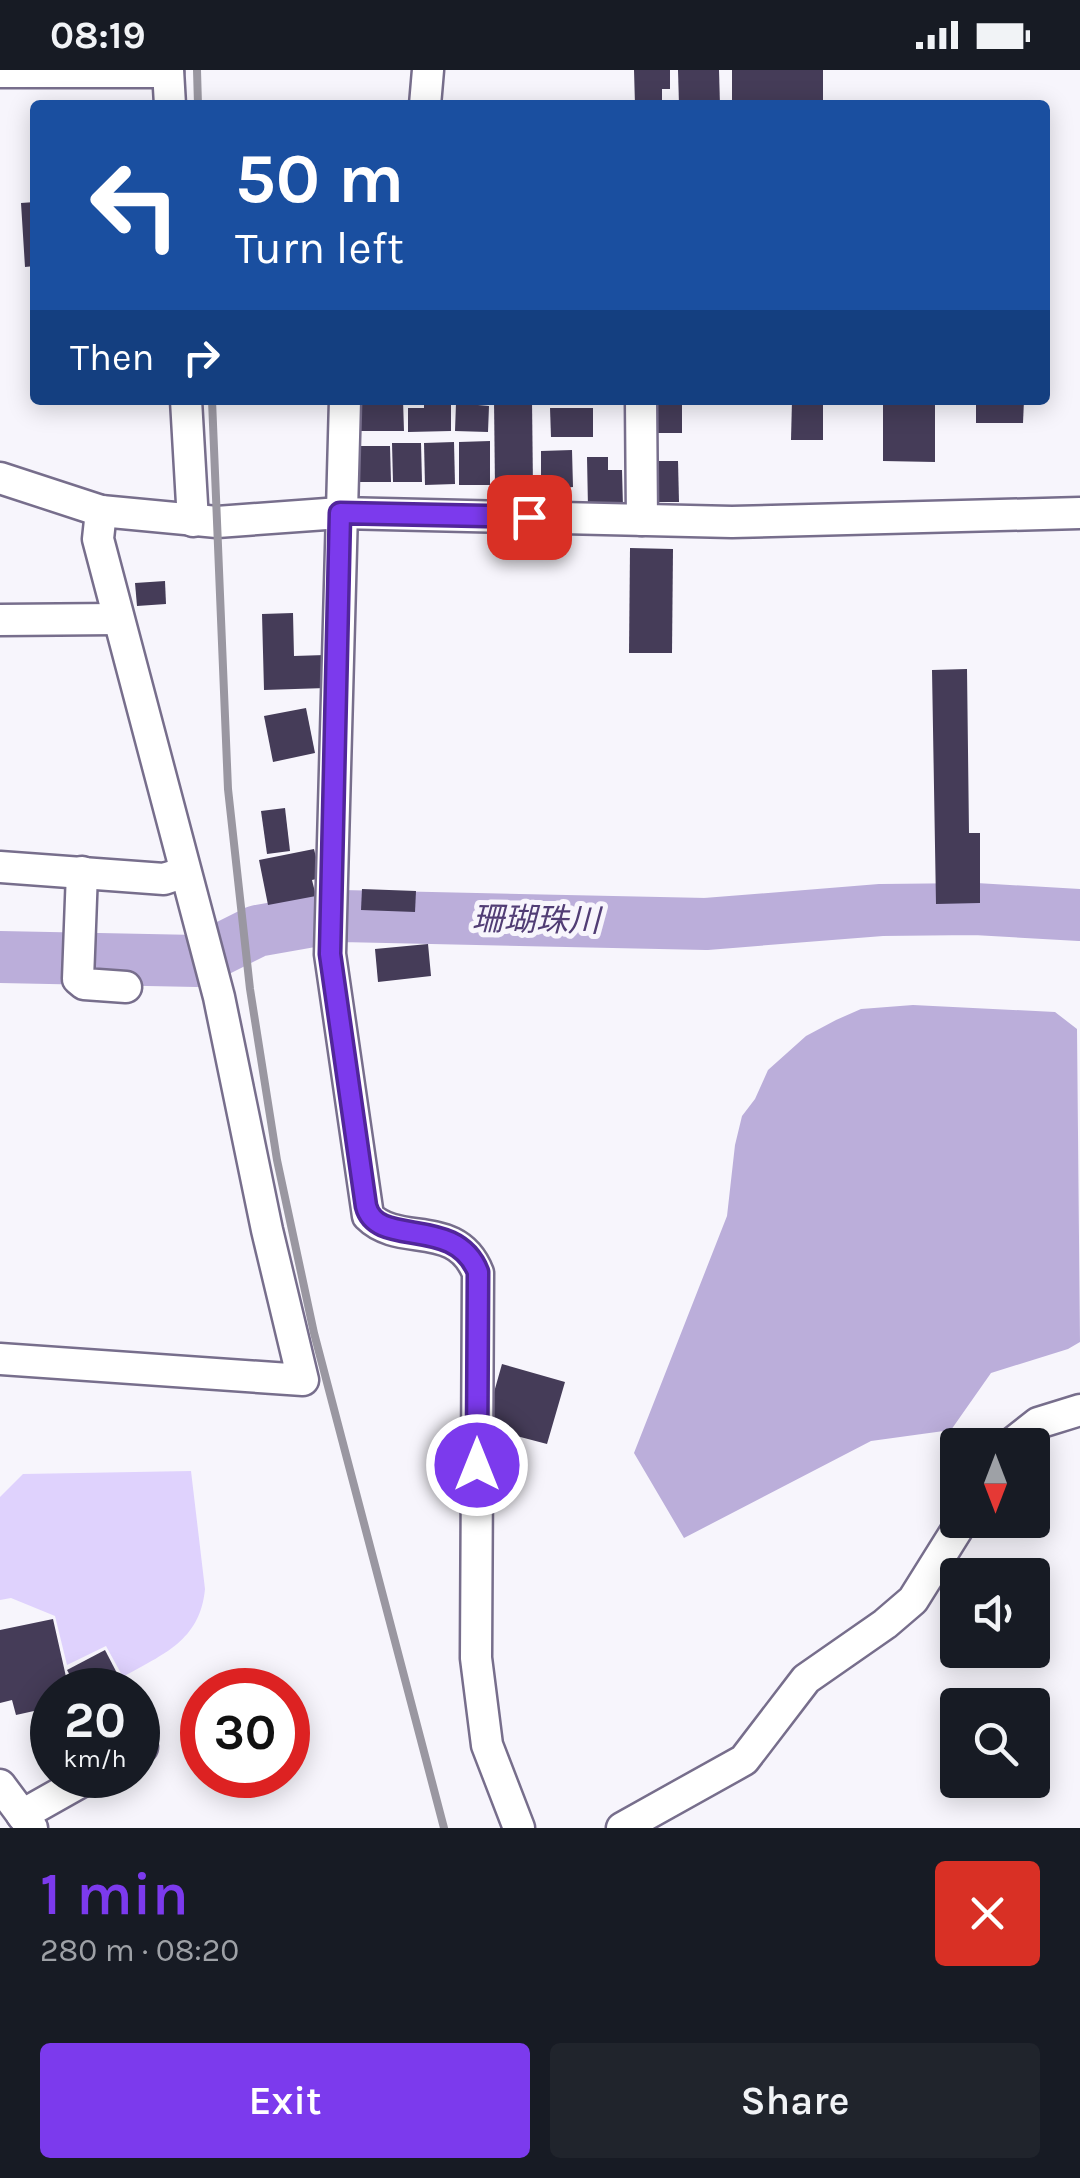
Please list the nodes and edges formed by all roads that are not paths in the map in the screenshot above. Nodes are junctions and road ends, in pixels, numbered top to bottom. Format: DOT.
graph roads {
  1 [pos="428,70"];
  2 [pos="168,71"];
  3 [pos="0,72"];
  4 [pos="170,100"];
  5 [pos="425,100"];
  6 [pos="186,405"];
  7 [pos="345,405"];
  8 [pos="640,405"];
  9 [pos="0,478"];
  10 [pos="101,511"];
  11 [pos="1080,512"];
  12 [pos="340,513"];
  13 [pos="642,520"];
  14 [pos="193,521"];
  15 [pos="117,618"];
  16 [pos="0,620"];
  17 [pos="0,866"];
  18 [pos="82,872"];
  19 [pos="185,872"];
  20 [pos="126,987"];
  21 [pos="0,1359"];
  22 [pos="1080,1410"];
  23 [pos="1032,1428"];
  24 [pos="952,1538"];
  25 [pos="0,1785"];
  26 [pos="61,1798"];
  27 [pos="27,1822"];
  28 [pos="519,1828"];
  29 [pos="622,1828"];
  1 -- 5 [label="street"];
  2 -- 3 [label="street"];
  2 -- 4 [label="street"];
  6 -- 14 [label="street"];
  7 -- 12 [label="street"];
  8 -- 13 [label="street"];
  9 -- 10 [label="street"];
  10 -- 14 [label="street"];
  10 -- 15 [label="street"];
  11 -- 13 [label="street"];
  12 -- 13 [label="street"];
  12 -- 14 [label="street"];
  12 -- 28 [label="street"];
  15 -- 16 [label="street"];
  15 -- 19 [label="street"];
  17 -- 18 [label="street"];
  18 -- 19 [label="street"];
  18 -- 20 [label="street"];
  19 -- 21 [label="street"];
  22 -- 23 [label="street"];
  24 -- 29 [label="street"];
  25 -- 27 [label="street"];
  26 -- 27 [label="street"];
}
